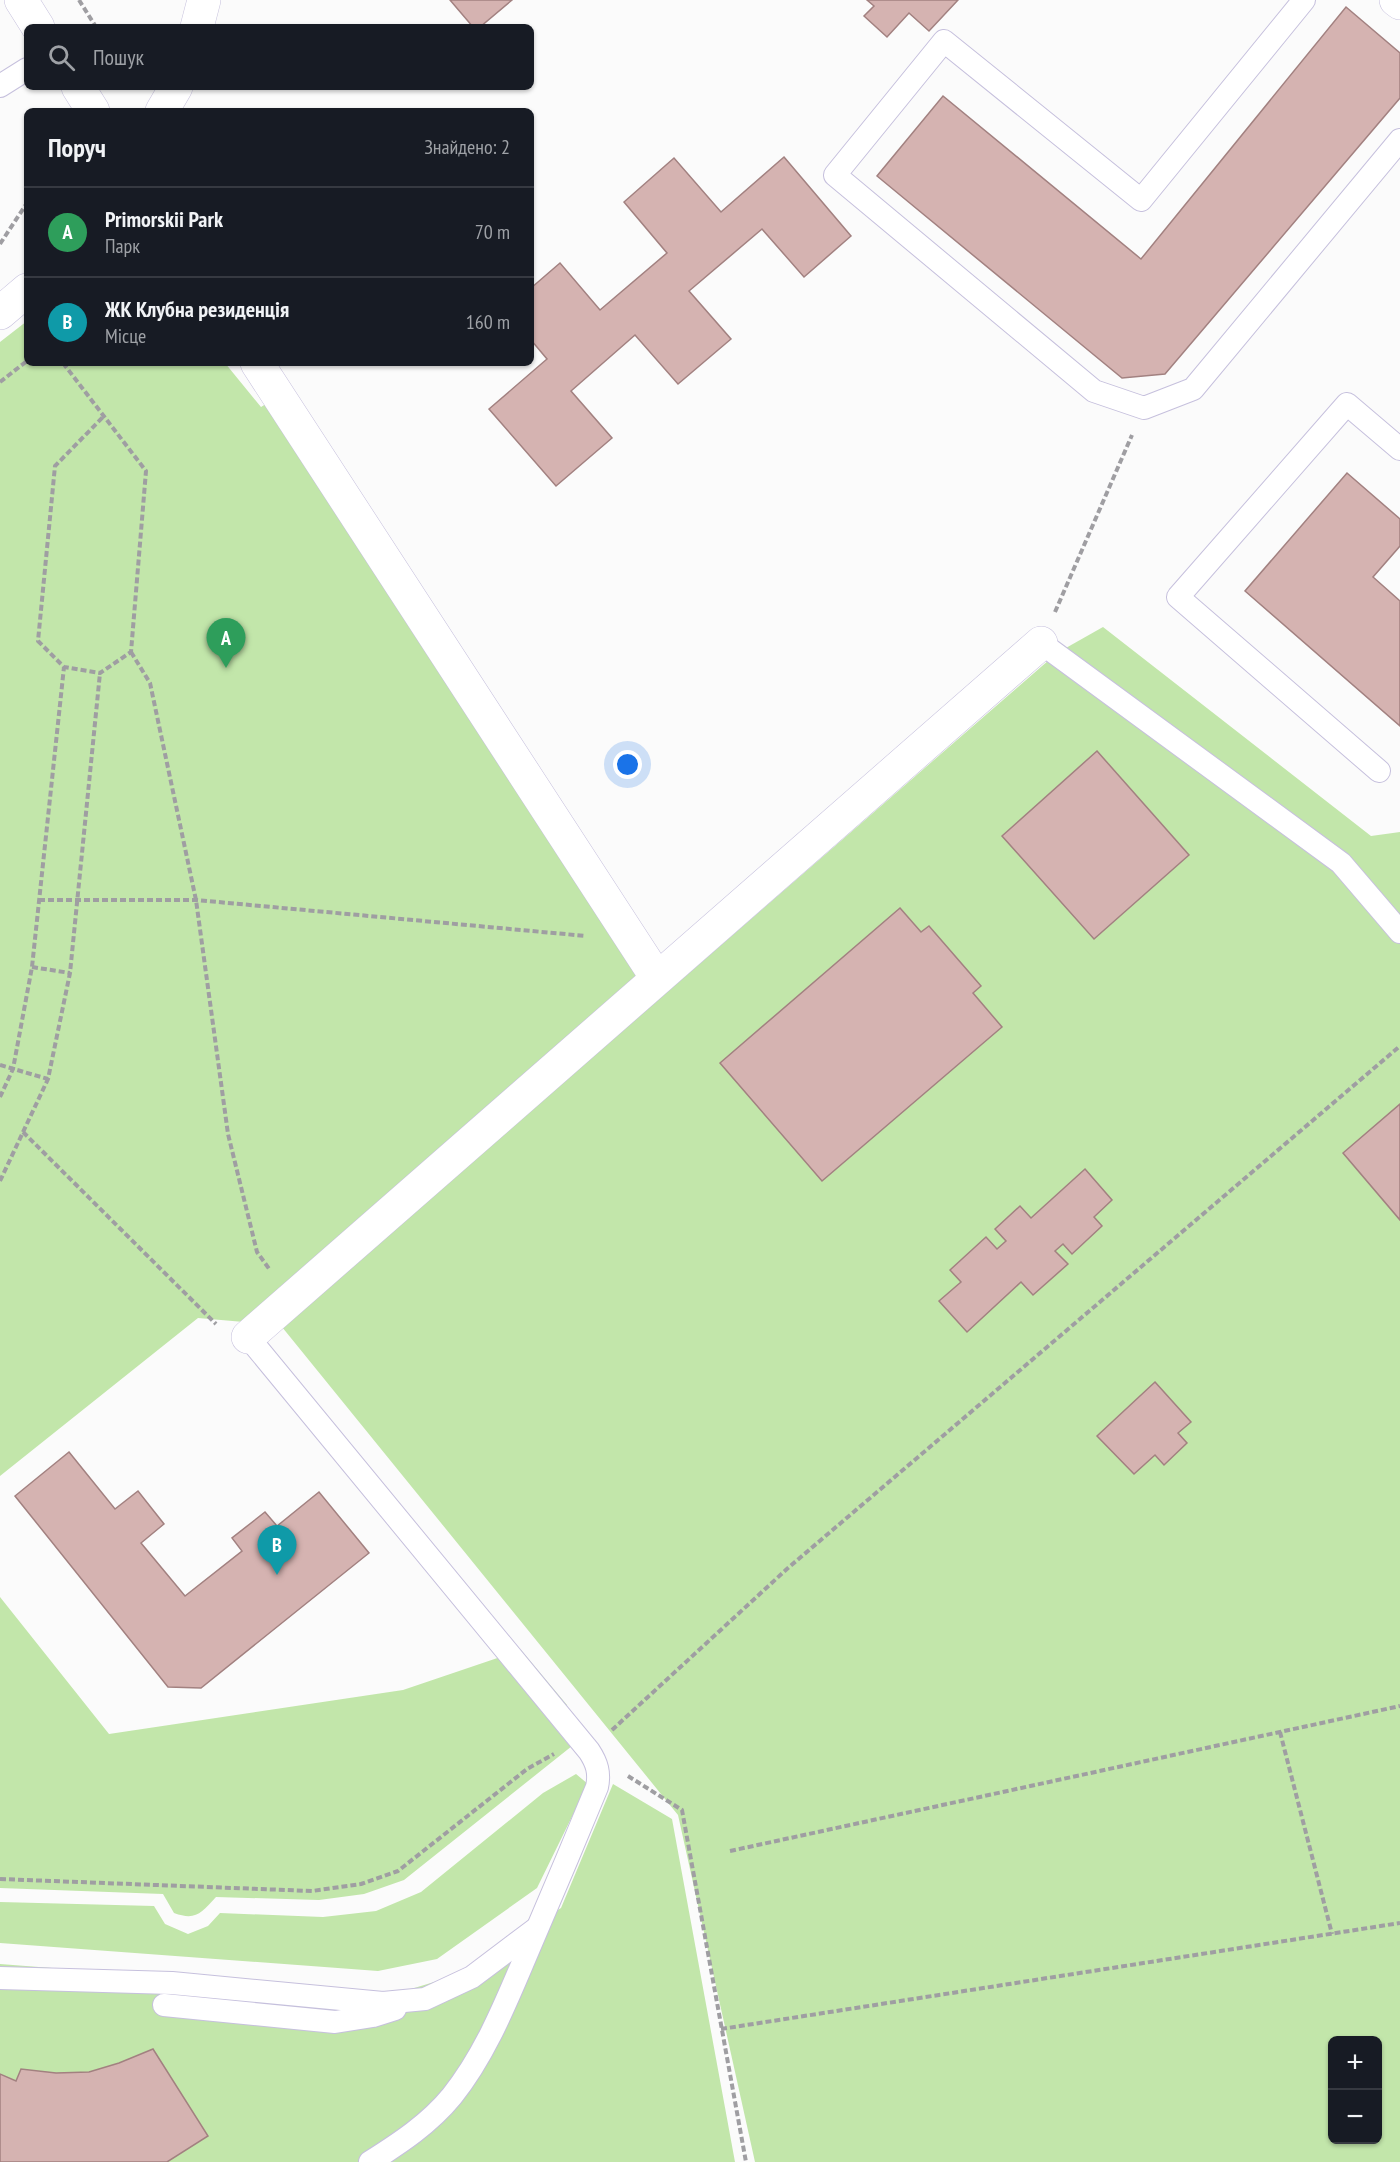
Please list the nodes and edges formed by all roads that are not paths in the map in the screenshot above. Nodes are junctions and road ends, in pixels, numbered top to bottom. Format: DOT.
graph roads {
  1 [pos="21,0"];
  2 [pos="204,0"];
  3 [pos="1304,0"];
  4 [pos="1396,0"];
  5 [pos="1400,3"];
  6 [pos="36,24"];
  7 [pos="198,24"];
  8 [pos="24,71"];
  9 [pos="0,86"];
  10 [pos="80,90"];
  11 [pos="174,90"];
  12 [pos="91,108"];
  13 [pos="164,108"];
  14 [pos="1400,140"];
  15 [pos="24,293"];
  16 [pos="0,313"];
  17 [pos="259,366"];
  18 [pos="1400,449"];
  19 [pos="1041,643"];
  20 [pos="1379,771"];
  21 [pos="1400,932"];
  22 [pos="657,978"];
  23 [pos="248,1337"];
  24 [pos="538,1927"];
  25 [pos="0,1978"];
  26 [pos="425,1999"];
  27 [pos="164,2005"];
  28 [pos="370,2162"];
  1 -- 6 [label="street"];
  2 -- 7 [label="street"];
  3 -- 14 [label="lane"];
  4 -- 5 [label="street"];
  8 -- 9 [label="lane"];
  10 -- 12 [label="street"];
  11 -- 13 [label="street"];
  15 -- 16 [label="street"];
  17 -- 22 [label="street"];
  18 -- 20 [label="lane"];
  19 -- 21 [label="lane"];
  19 -- 22 [label="street"];
  22 -- 23 [label="street"];
  23 -- 24 [label="lane"];
  24 -- 26 [label="lane"];
  24 -- 28 [label="lane"];
  25 -- 26 [label="lane"];
  26 -- 27 [label="lane"];
}
